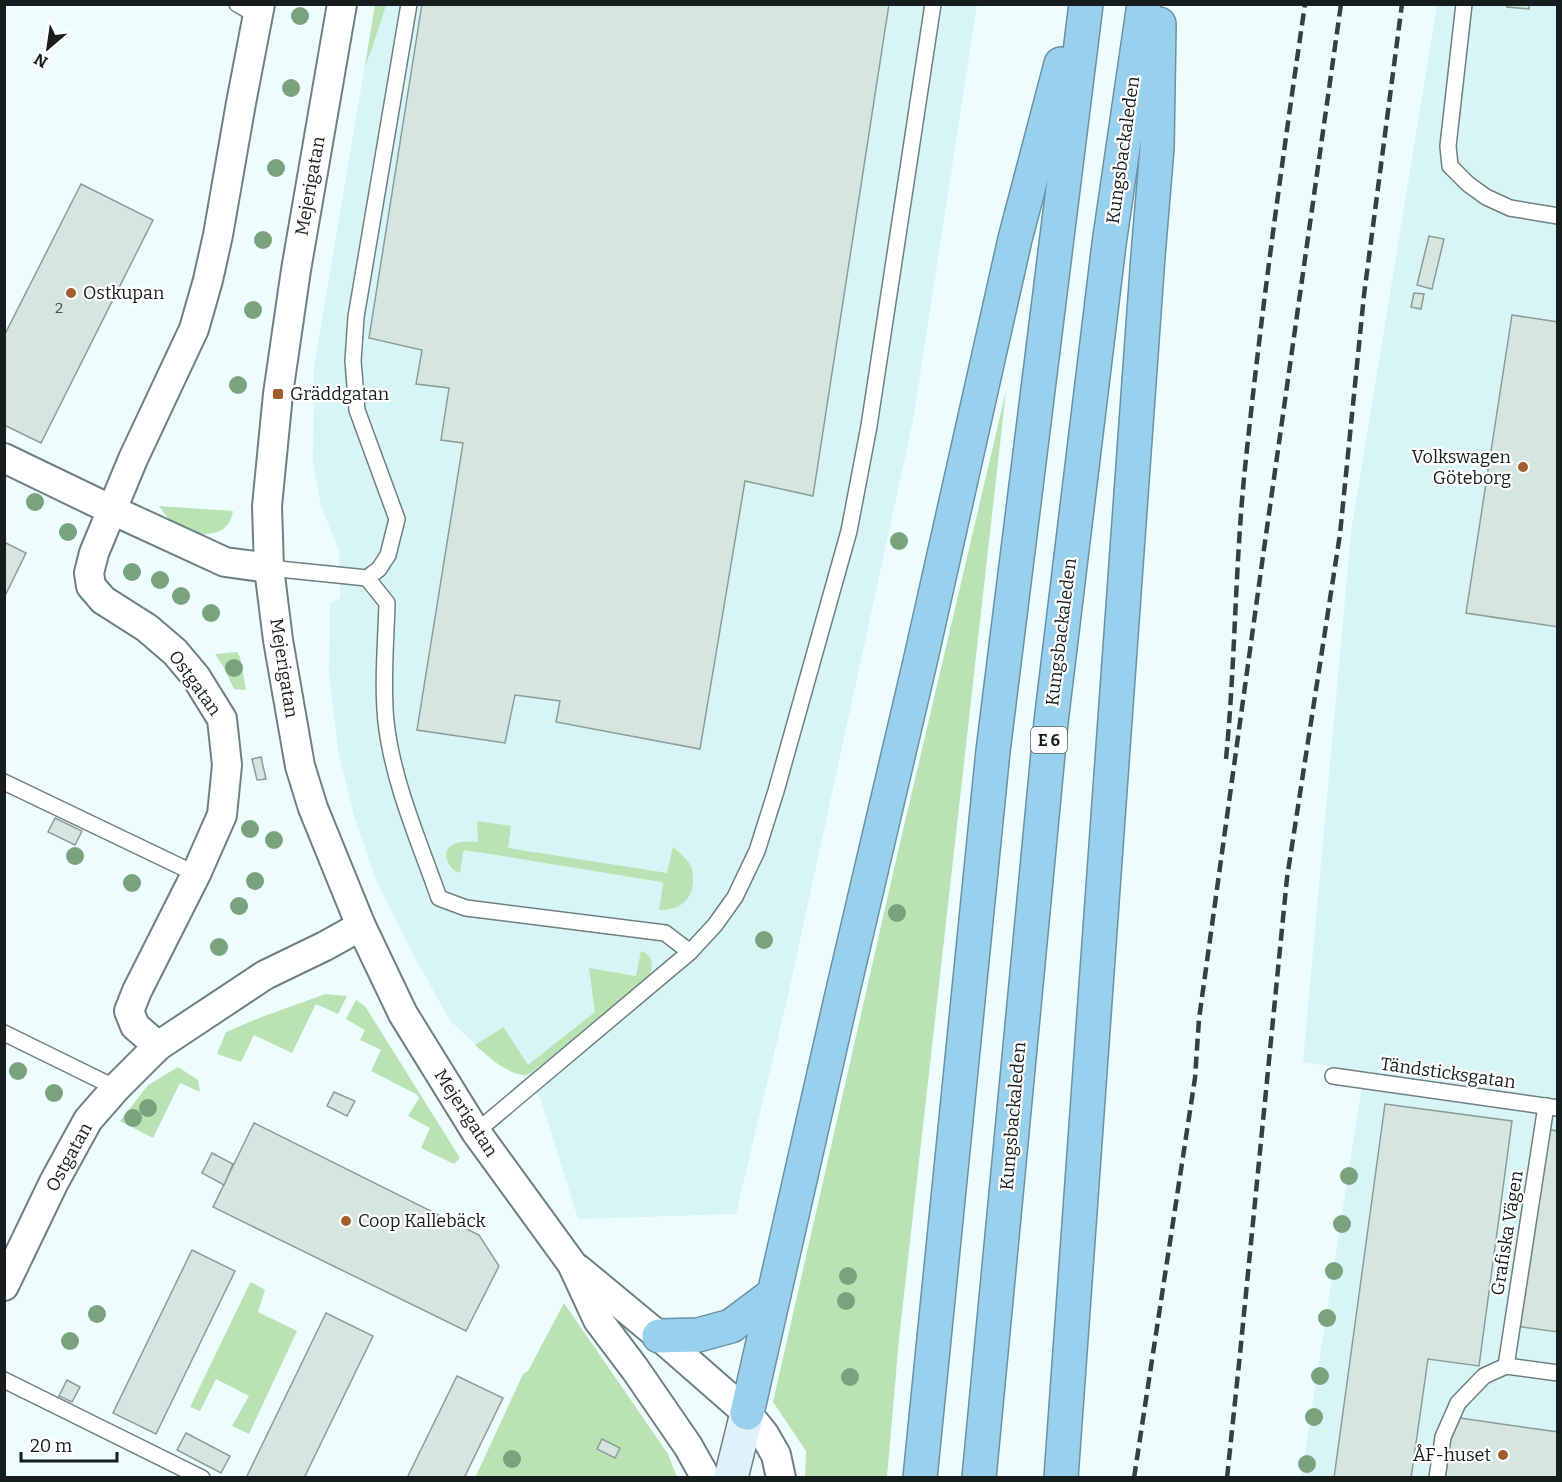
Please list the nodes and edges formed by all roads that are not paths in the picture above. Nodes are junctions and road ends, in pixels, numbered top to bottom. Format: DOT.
graph roads {
  1 [pos="342,4"];
  2 [pos="409,4"];
  3 [pos="933,4"];
  4 [pos="1077,4"];
  5 [pos="1086,4"];
  6 [pos="1144,4"];
  7 [pos="1160,4"];
  8 [pos="1464,4"];
  9 [pos="252,8"];
  10 [pos="1557,216"];
  11 [pos="4,458"];
  12 [pos="112,510"];
  13 [pos="268,568"];
  14 [pos="367,578"];
  15 [pos="4,782"];
  16 [pos="195,874"];
  17 [pos="361,926"];
  18 [pos="690,952"];
  19 [pos="4,1033"];
  20 [pos="158,1046"];
  21 [pos="1333,1077"];
  22 [pos="116,1088"];
  23 [pos="1552,1107"];
  24 [pos="476,1132"];
  25 [pos="572,1264"];
  26 [pos="5,1283"];
  27 [pos="774,1294"];
  28 [pos="659,1336"];
  29 [pos="1506,1366"];
  30 [pos="1557,1373"];
  31 [pos="4,1380"];
  32 [pos="747,1413"];
  33 [pos="202,1478"];
  34 [pos="706,1478"];
  35 [pos="731,1478"];
  36 [pos="781,1478"];
  37 [pos="920,1478"];
  38 [pos="979,1478"];
  39 [pos="1060,1478"];
  40 [pos="1437,1478"];
  1 -- 13 [label="street, Mejerigatan"];
  2 -- 14 [label="lane"];
  3 -- 18 [label="lane"];
  4 -- 27 [label="highway"];
  5 -- 37 [label="highway"];
  6 -- 38 [label="highway, Kungsbackaleden / E 6"];
  7 -- 39 [label="highway"];
  8 -- 10 [label="lane"];
  9 -- 12 [label="street"];
  11 -- 12 [label="street"];
  12 -- 13 [label="street"];
  12 -- 16 [label="street, Ostgatan"];
  13 -- 14 [label="lane"];
  13 -- 17 [label="street, Mejerigatan"];
  14 -- 18 [label="lane"];
  15 -- 16 [label="lane"];
  16 -- 20 [label="street, Ostgatan"];
  17 -- 20 [label="street, Ostgatan"];
  17 -- 24 [label="street, Mejerigatan"];
  18 -- 24 [label="lane"];
  19 -- 22 [label="lane"];
  20 -- 22 [label="street, Ostgatan"];
  21 -- 23 [label="lane, Tändsticksgatan"];
  22 -- 26 [label="street, Ostgatan"];
  23 -- 29 [label="lane, Grafiska Vägen"];
  24 -- 25 [label="street, Mejerigatan"];
  25 -- 28 [label="street, Mejerigatan"];
  25 -- 34 [label="street, Mejerigatan"];
  27 -- 28 [label="highway"];
  27 -- 32 [label="highway"];
  28 -- 32 [label="street, Mejerigatan"];
  29 -- 30 [label="lane"];
  29 -- 40 [label="lane"];
  31 -- 33 [label="lane"];
  32 -- 35 [label="main road"];
  32 -- 36 [label="street, Mejerigatan"];
}
